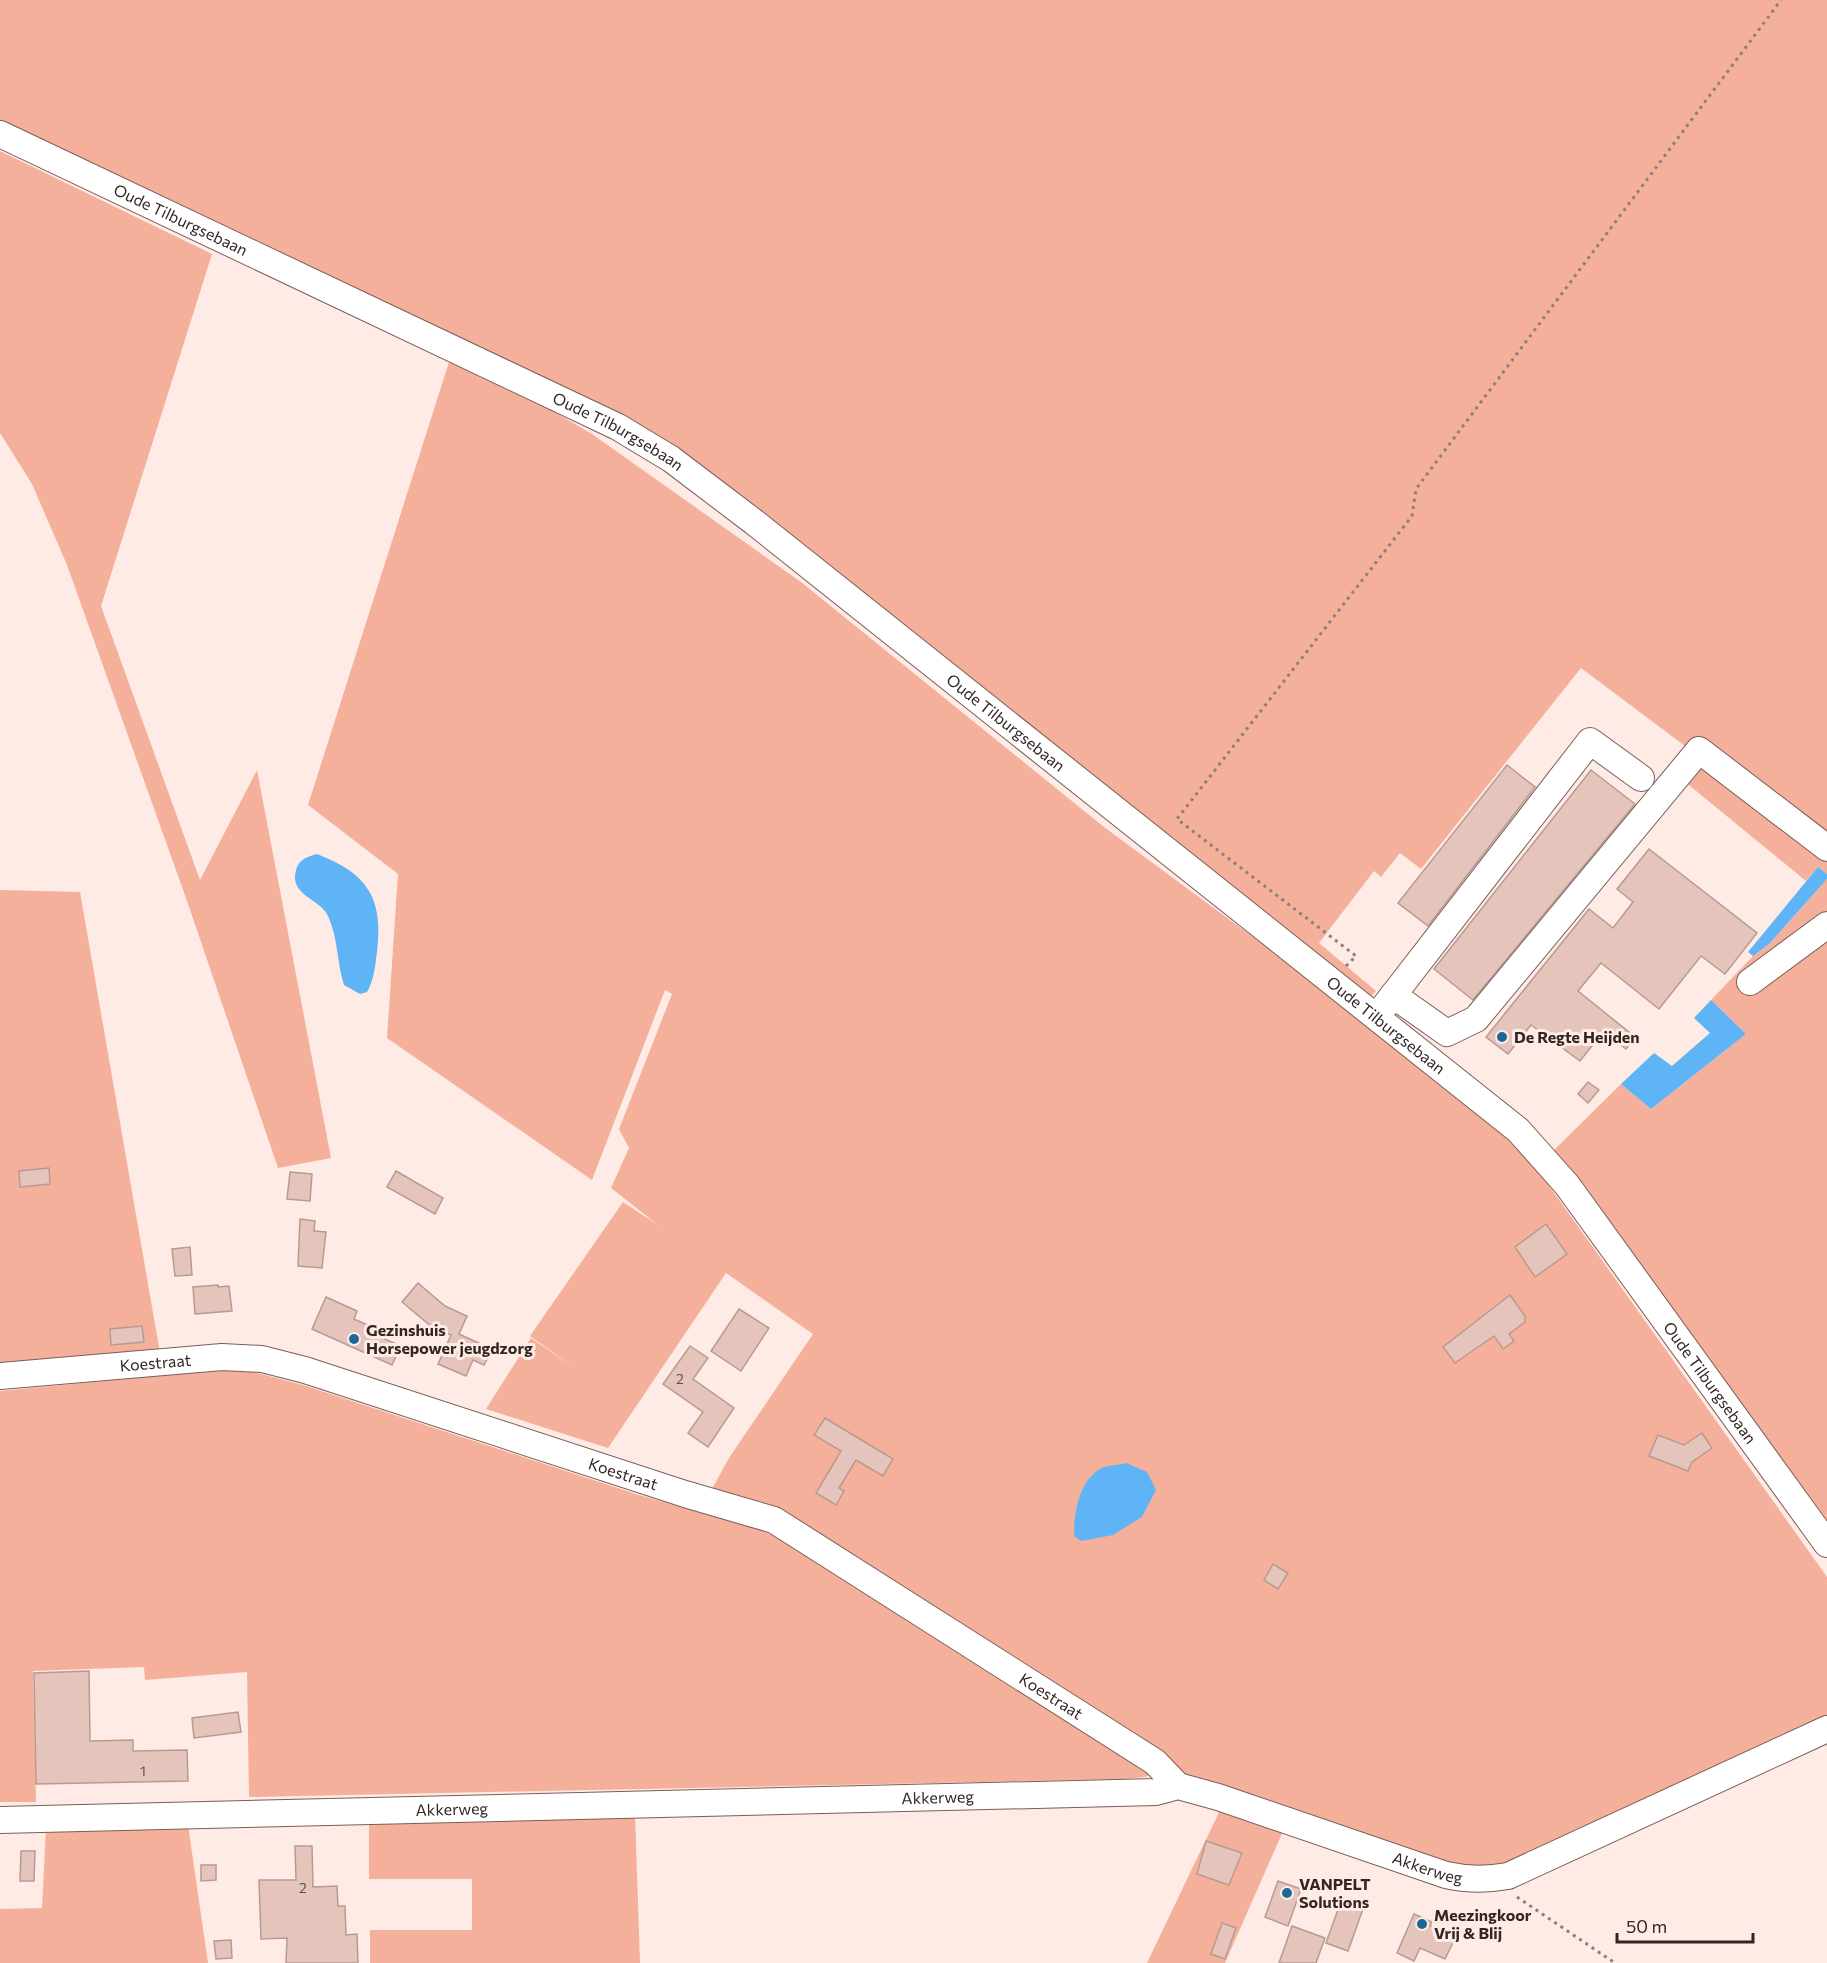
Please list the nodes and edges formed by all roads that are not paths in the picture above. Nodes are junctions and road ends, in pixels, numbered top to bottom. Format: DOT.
graph roads {
  1 [pos="0,134"];
  2 [pos="1641,778"];
  3 [pos="1827,849"];
  4 [pos="1827,925"];
  5 [pos="1750,982"];
  6 [pos="1393,996"];
  7 [pos="1376,1017"];
  8 [pos="0,1376"];
  9 [pos="1827,1544"];
  10 [pos="1827,1729"];
  11 [pos="1178,1786"];
  12 [pos="0,1820"];
  1 -- 7 [label="street, Oude Tilburgsebaan"];
  2 -- 6 [label="street"];
  3 -- 6 [label="street"];
  4 -- 5 [label="street"];
  6 -- 7 [label="street"];
  7 -- 9 [label="street, Oude Tilburgsebaan"];
  8 -- 11 [label="street, Koestraat"];
  10 -- 11 [label="street, Akkerweg"];
  11 -- 12 [label="street, Akkerweg"];
}
